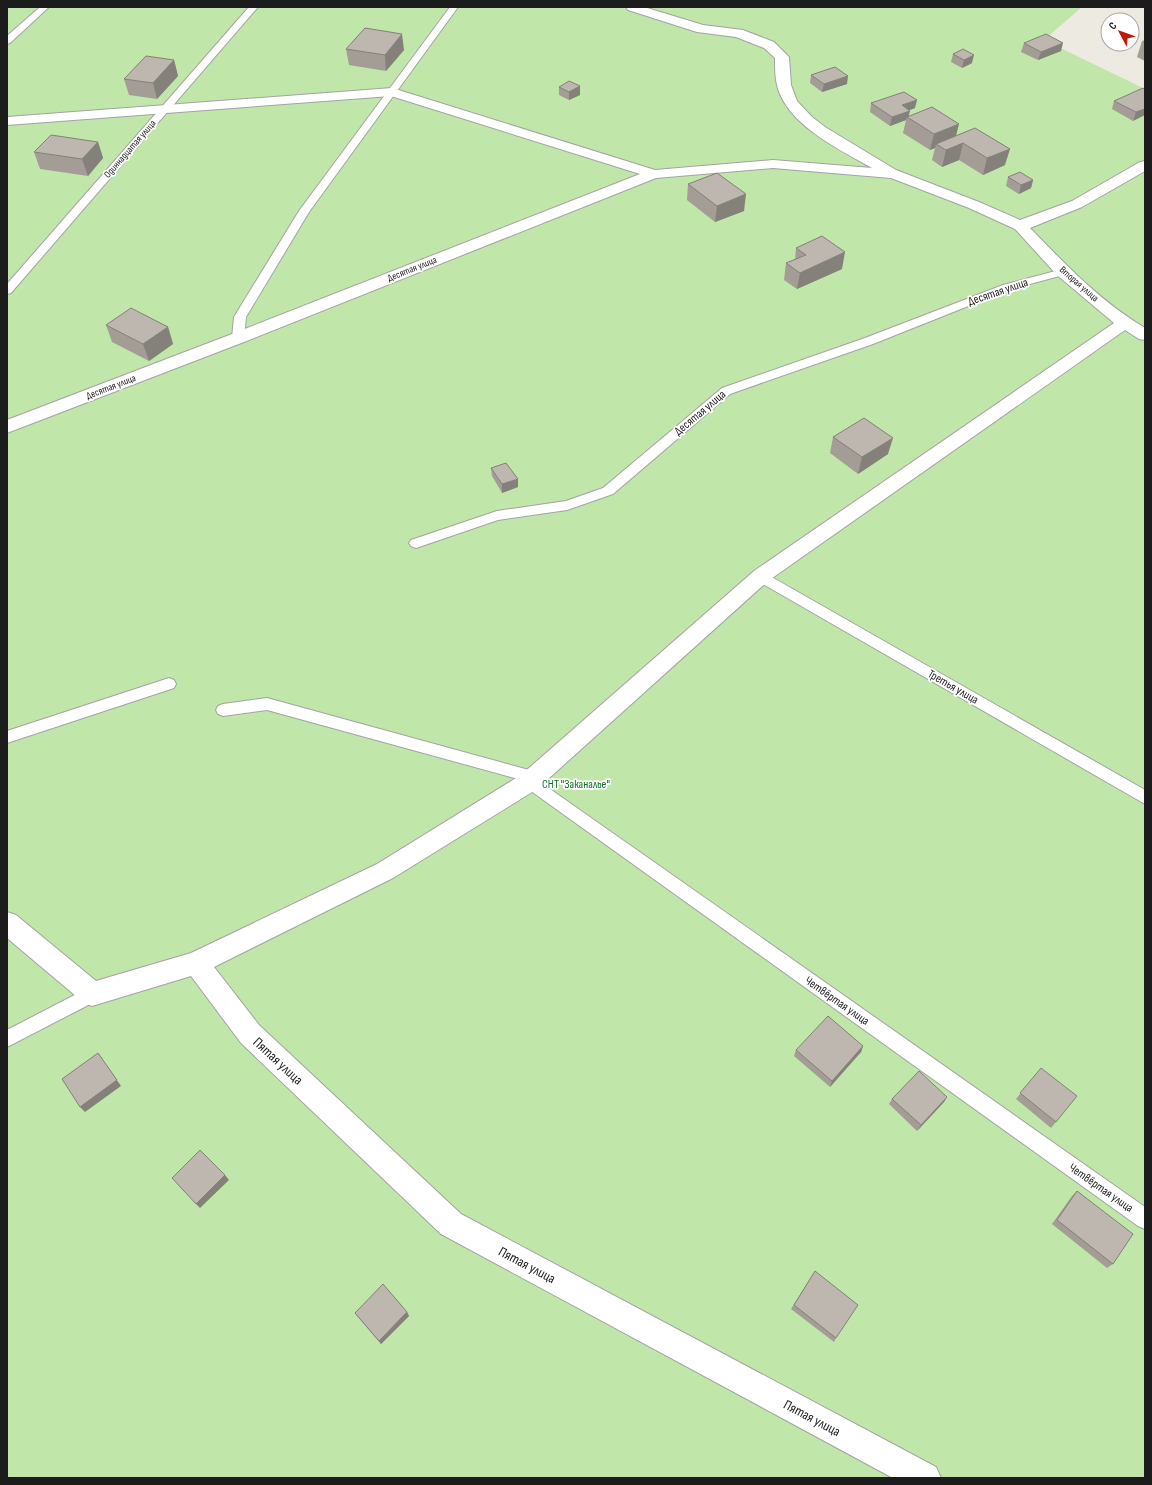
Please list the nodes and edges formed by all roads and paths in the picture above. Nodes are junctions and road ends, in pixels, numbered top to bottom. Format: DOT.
graph roads {
  1 [pos="45,7"];
  2 [pos="254,7"];
  3 [pos="454,7"];
  4 [pos="632,7"];
  5 [pos="7,41"];
  6 [pos="392,92"];
  7 [pos="164,109"];
  8 [pos="7,121"];
  9 [pos="1145,165"];
  10 [pos="654,174"];
  11 [pos="893,174"];
  12 [pos="1020,226"];
  13 [pos="1063,272"];
  14 [pos="7,291"];
  15 [pos="1125,324"];
  16 [pos="1145,335"];
  17 [pos="238,338"];
  18 [pos="7,427"];
  19 [pos="416,543"];
  20 [pos="761,576"];
  21 [pos="168,684"];
  22 [pos="223,710"];
  23 [pos="7,738"];
  24 [pos="532,780"];
  25 [pos="1145,798"];
  26 [pos="7,923"];
  27 [pos="196,963"];
  28 [pos="92,994"];
  29 [pos="7,1039"];
  30 [pos="1145,1219"];
  31 [pos="925,1478"];
  1 -- 5 [label="lane"];
  2 -- 7 [label="lane, Одиннадцатая улица"];
  3 -- 6 [label="lane"];
  4 -- 11 [label="street"];
  6 -- 7 [label="street"];
  6 -- 10 [label="street"];
  6 -- 17 [label="lane"];
  7 -- 8 [label="street"];
  7 -- 14 [label="lane, Одиннадцатая улица"];
  9 -- 12 [label="street"];
  10 -- 11 [label="street"];
  10 -- 17 [label="street, Десятая улица"];
  11 -- 12 [label="street"];
  12 -- 13 [label="street, Вторая улица"];
  13 -- 15 [label="street, Вторая улица"];
  13 -- 19 [label="lane, Десятая улица"];
  15 -- 16 [label="street, Вторая улица"];
  15 -- 20 [label="street"];
  17 -- 18 [label="street, Десятая улица"];
  20 -- 24 [label="street"];
  20 -- 25 [label="lane, Третья улица"];
  21 -- 23 [label="lane"];
  22 -- 24 [label="lane"];
  24 -- 27 [label="street"];
  24 -- 30 [label="lane, Четвёртая улица"];
  26 -- 28 [label="street"];
  27 -- 28 [label="street"];
  27 -- 31 [label="street, Пятая улица"];
  28 -- 29 [label="lane"];
}
